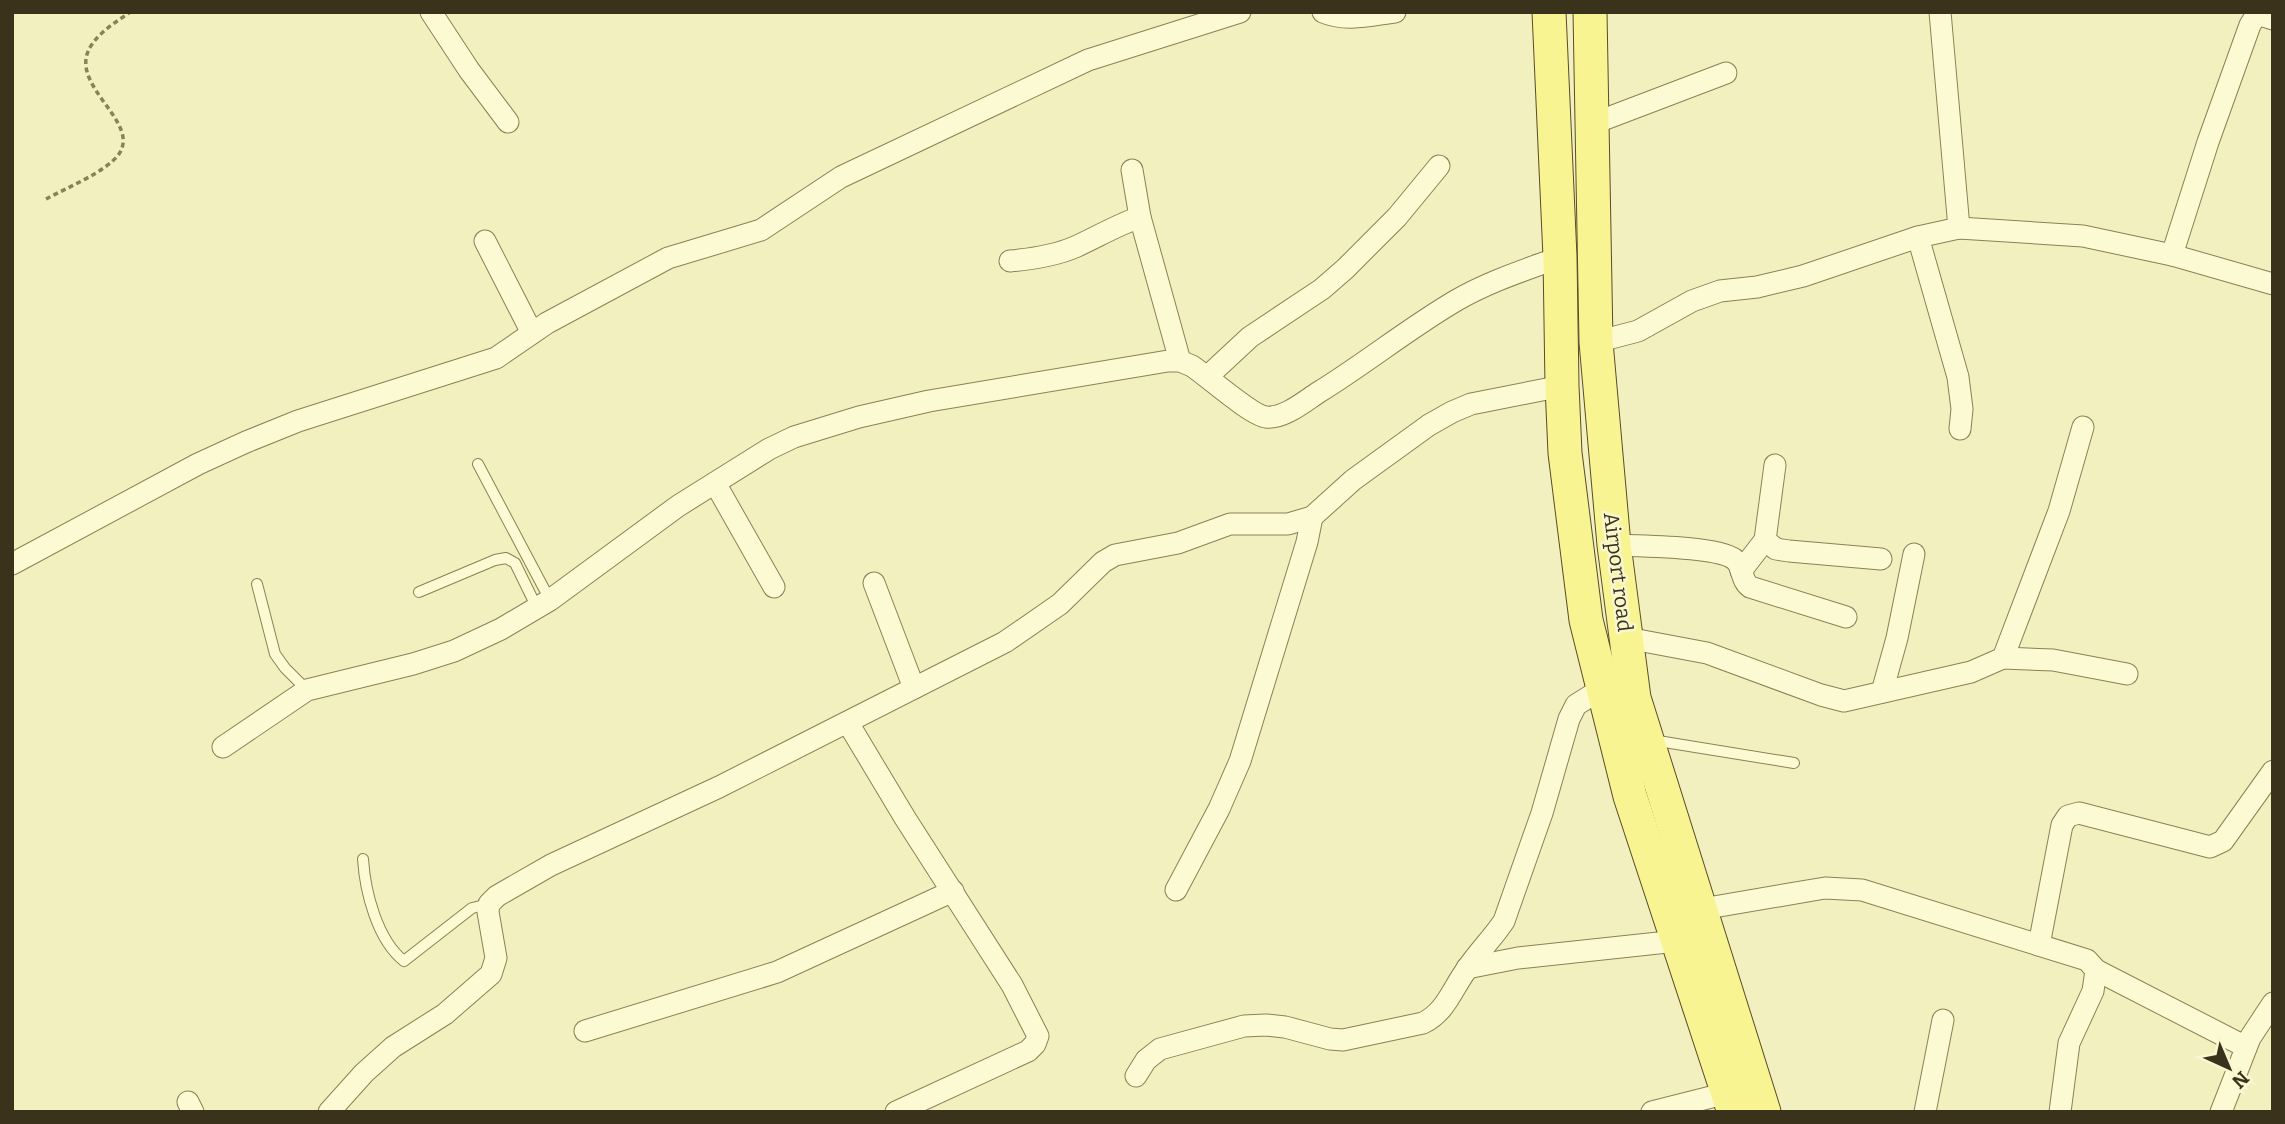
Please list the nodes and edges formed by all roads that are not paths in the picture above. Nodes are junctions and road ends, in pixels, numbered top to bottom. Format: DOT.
graph roads {
  1 [pos="431,12"];
  2 [pos="1240,12"];
  3 [pos="1323,12"];
  4 [pos="1395,12"];
  5 [pos="1549,12"];
  6 [pos="1590,12"];
  7 [pos="1940,12"];
  8 [pos="2273,19"];
  9 [pos="1726,73"];
  10 [pos="508,122"];
  11 [pos="1592,124"];
  12 [pos="1439,166"];
  13 [pos="1132,170"];
  14 [pos="1140,217"];
  15 [pos="1959,229"];
  16 [pos="1918,237"];
  17 [pos="485,241"];
  18 [pos="2172,255"];
  19 [pos="1560,257"];
  20 [pos="1010,261"];
  21 [pos="2269,277"];
  22 [pos="532,333"];
  23 [pos="1596,341"];
  24 [pos="1180,361"];
  25 [pos="1208,376"];
  26 [pos="1562,386"];
  27 [pos="2083,427"];
  28 [pos="1960,429"];
  29 [pos="478,464"];
  30 [pos="1775,465"];
  31 [pos="715,483"];
  32 [pos="1312,517"];
  33 [pos="1766,540"];
  34 [pos="1614,545"];
  35 [pos="1913,554"];
  36 [pos="1881,559"];
  37 [pos="12,564"];
  38 [pos="1741,572"];
  39 [pos="874,583"];
  40 [pos="257,584"];
  41 [pos="774,587"];
  42 [pos="419,592"];
  43 [pos="544,604"];
  44 [pos="1846,617"];
  45 [pos="1626,638"];
  46 [pos="2003,658"];
  47 [pos="2127,674"];
  48 [pos="914,688"];
  49 [pos="1603,688"];
  50 [pos="307,690"];
  51 [pos="1882,692"];
  52 [pos="848,723"];
  53 [pos="1646,739"];
  54 [pos="223,747"];
  55 [pos="1794,763"];
  56 [pos="2271,775"];
  57 [pos="363,859"];
  58 [pos="1176,890"];
  59 [pos="953,891"];
  60 [pos="489,904"];
  61 [pos="1702,909"];
  62 [pos="1677,941"];
  63 [pos="2039,944"];
  64 [pos="1467,968"];
  65 [pos="2096,970"];
  66 [pos="2273,1003"];
  67 [pos="1943,1020"];
  68 [pos="585,1031"];
  69 [pos="2246,1047"];
  70 [pos="1136,1076"];
  71 [pos="1745,1101"];
  72 [pos="329,1112"];
  73 [pos="895,1112"];
  74 [pos="1652,1112"];
  75 [pos="1925,1112"];
  76 [pos="2060,1112"];
  77 [pos="2221,1112"];
  1 -- 10 [label="street"];
  2 -- 22 [label="street"];
  3 -- 4 [label="street"];
  5 -- 19 [label="main road"];
  6 -- 11 [label="main road, Airport road"];
  7 -- 15 [label="street"];
  8 -- 18 [label="street"];
  9 -- 11 [label="street"];
  11 -- 23 [label="main road, Airport road"];
  12 -- 25 [label="street"];
  13 -- 14 [label="street"];
  14 -- 20 [label="street"];
  14 -- 24 [label="street"];
  15 -- 16 [label="street"];
  15 -- 18 [label="street"];
  16 -- 23 [label="street"];
  16 -- 28 [label="street"];
  17 -- 22 [label="street"];
  18 -- 21 [label="street"];
  19 -- 25 [label="street"];
  19 -- 26 [label="main road"];
  22 -- 37 [label="street"];
  23 -- 34 [label="main road, Airport road"];
  24 -- 25 [label="street"];
  24 -- 31 [label="street"];
  26 -- 32 [label="street"];
  26 -- 49 [label="main road"];
  27 -- 46 [label="street"];
  29 -- 43 [label="lane"];
  30 -- 33 [label="street"];
  31 -- 41 [label="street"];
  31 -- 43 [label="street"];
  32 -- 48 [label="street"];
  32 -- 58 [label="street"];
  33 -- 36 [label="street"];
  33 -- 38 [label="street"];
  34 -- 38 [label="street"];
  34 -- 45 [label="main road, Airport road"];
  35 -- 51 [label="street"];
  38 -- 44 [label="street"];
  39 -- 48 [label="street"];
  40 -- 50 [label="lane"];
  42 -- 43 [label="lane"];
  43 -- 50 [label="street"];
  45 -- 51 [label="street"];
  45 -- 53 [label="main road, Airport road"];
  46 -- 47 [label="street"];
  46 -- 51 [label="street"];
  48 -- 52 [label="street"];
  49 -- 62 [label="main road"];
  49 -- 64 [label="street"];
  50 -- 54 [label="street"];
  52 -- 59 [label="street"];
  52 -- 60 [label="street"];
  53 -- 55 [label="lane"];
  53 -- 61 [label="main road, Airport road"];
  56 -- 63 [label="street"];
  57 -- 60 [label="lane"];
  59 -- 68 [label="street"];
  59 -- 73 [label="street"];
  60 -- 72 [label="street"];
  61 -- 63 [label="street"];
  61 -- 71 [label="main road, Airport road"];
  62 -- 64 [label="street"];
  62 -- 71 [label="main road"];
  63 -- 65 [label="street"];
  64 -- 70 [label="street"];
  65 -- 69 [label="street"];
  65 -- 76 [label="street"];
  66 -- 69 [label="street"];
  67 -- 75 [label="street"];
  69 -- 77 [label="street"];
  71 -- 74 [label="street"];
}
